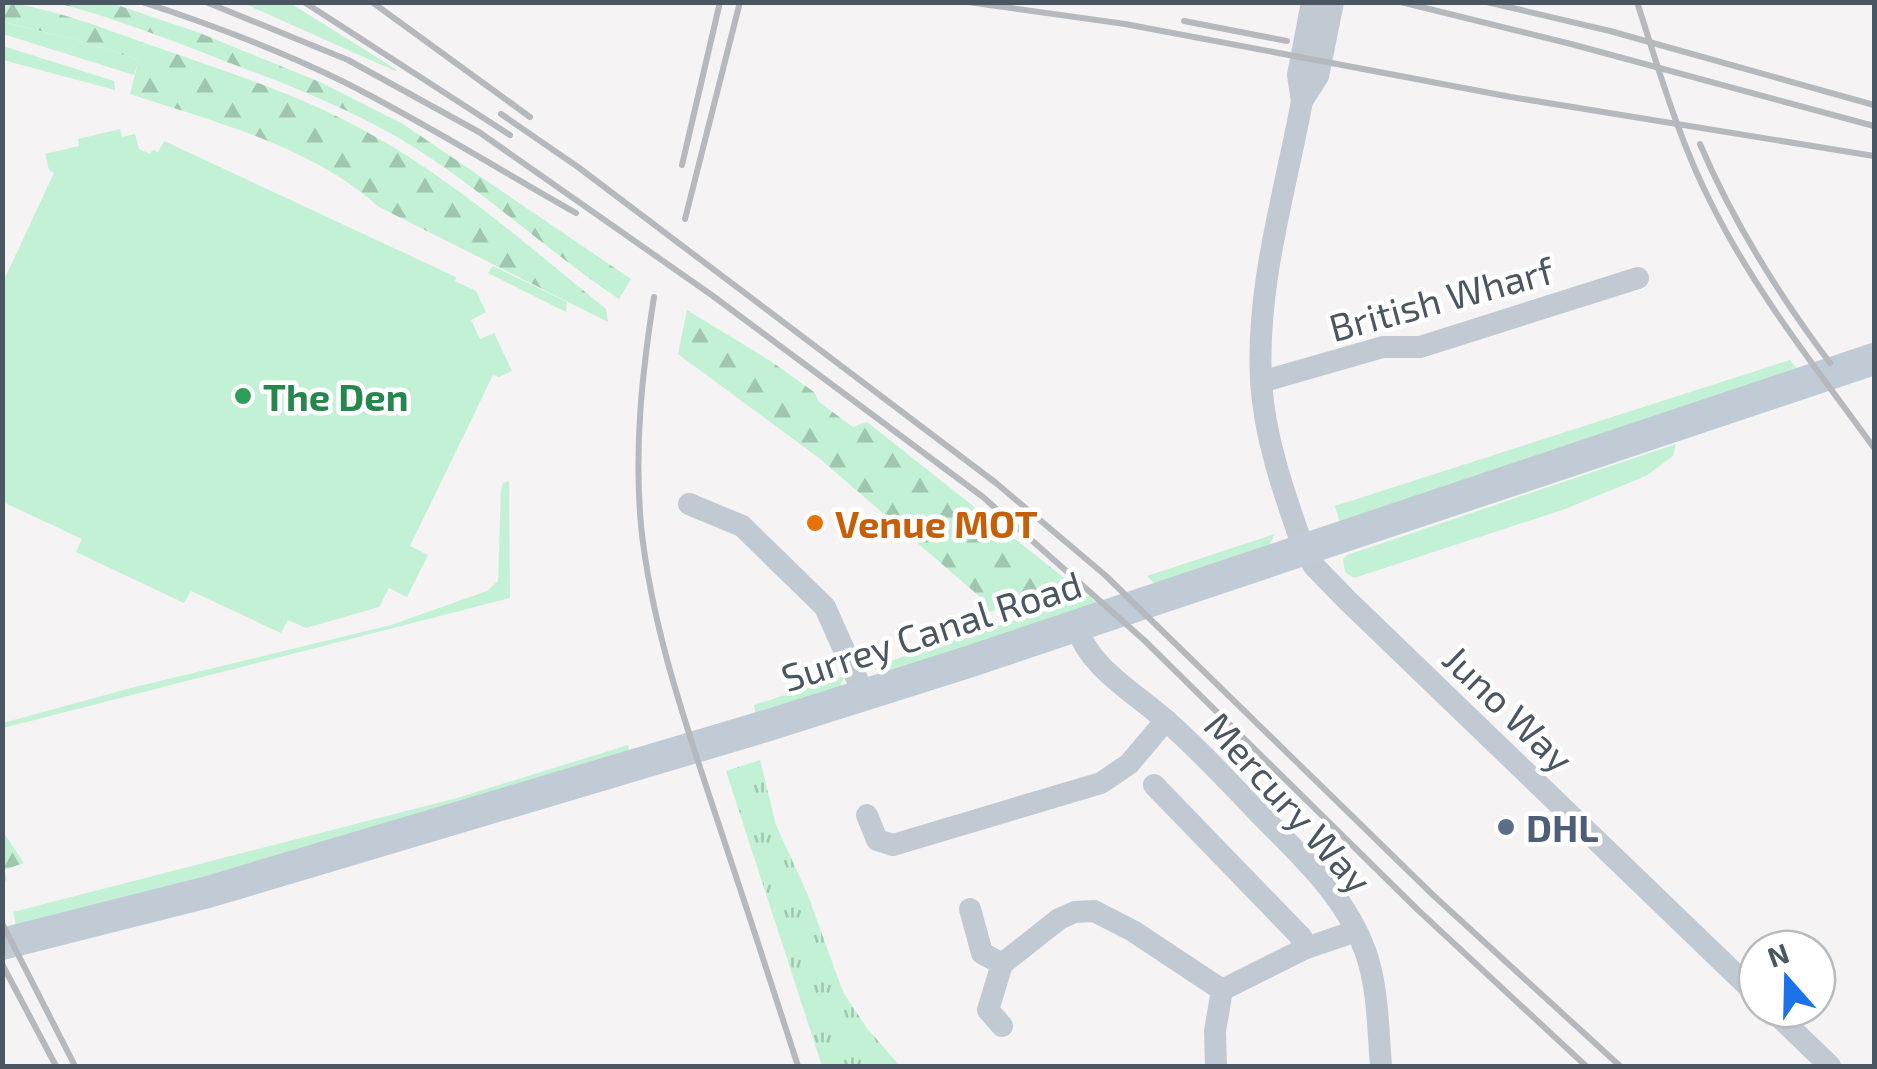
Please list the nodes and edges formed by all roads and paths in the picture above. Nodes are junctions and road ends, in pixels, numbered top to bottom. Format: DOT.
graph roads {
  1 [pos="1312,2"];
  2 [pos="1332,2"];
  3 [pos="1302,101"];
  4 [pos="1638,278"];
  5 [pos="1874,359"];
  6 [pos="1262,382"];
  7 [pos="689,504"];
  8 [pos="1304,550"];
  9 [pos="1075,624"];
  10 [pos="864,694"];
  11 [pos="1166,720"];
  12 [pos="1154,785"];
  13 [pos="867,815"];
  14 [pos="970,910"];
  15 [pos="1356,931"];
  16 [pos="2,944"];
  17 [pos="1306,948"];
  18 [pos="1002,964"];
  19 [pos="1737,976"];
  20 [pos="1222,990"];
  21 [pos="1002,1026"];
  22 [pos="1792,1029"];
  23 [pos="1216,1066"];
  24 [pos="1381,1066"];
  25 [pos="1830,1066"];
  1 -- 3 [label="street"];
  2 -- 3 [label="street"];
  3 -- 6 [label="street"];
  4 -- 6 [label="street, British Wharf"];
  5 -- 8 [label="street, Surrey Canal Road"];
  6 -- 8 [label="street"];
  7 -- 10 [label="street"];
  8 -- 9 [label="street, Surrey Canal Road"];
  8 -- 19 [label="street, Juno Way"];
  9 -- 10 [label="street, Surrey Canal Road"];
  9 -- 11 [label="street, Mercury Way"];
  10 -- 16 [label="street, Surrey Canal Road"];
  11 -- 13 [label="street"];
  11 -- 15 [label="street, Mercury Way"];
  12 -- 17 [label="street"];
  14 -- 18 [label="street"];
  15 -- 17 [label="street"];
  15 -- 24 [label="street, Mercury Way"];
  17 -- 20 [label="street"];
  18 -- 20 [label="street"];
  18 -- 21 [label="street"];
  20 -- 23 [label="street"];
  22 -- 25 [label="street"];
}
